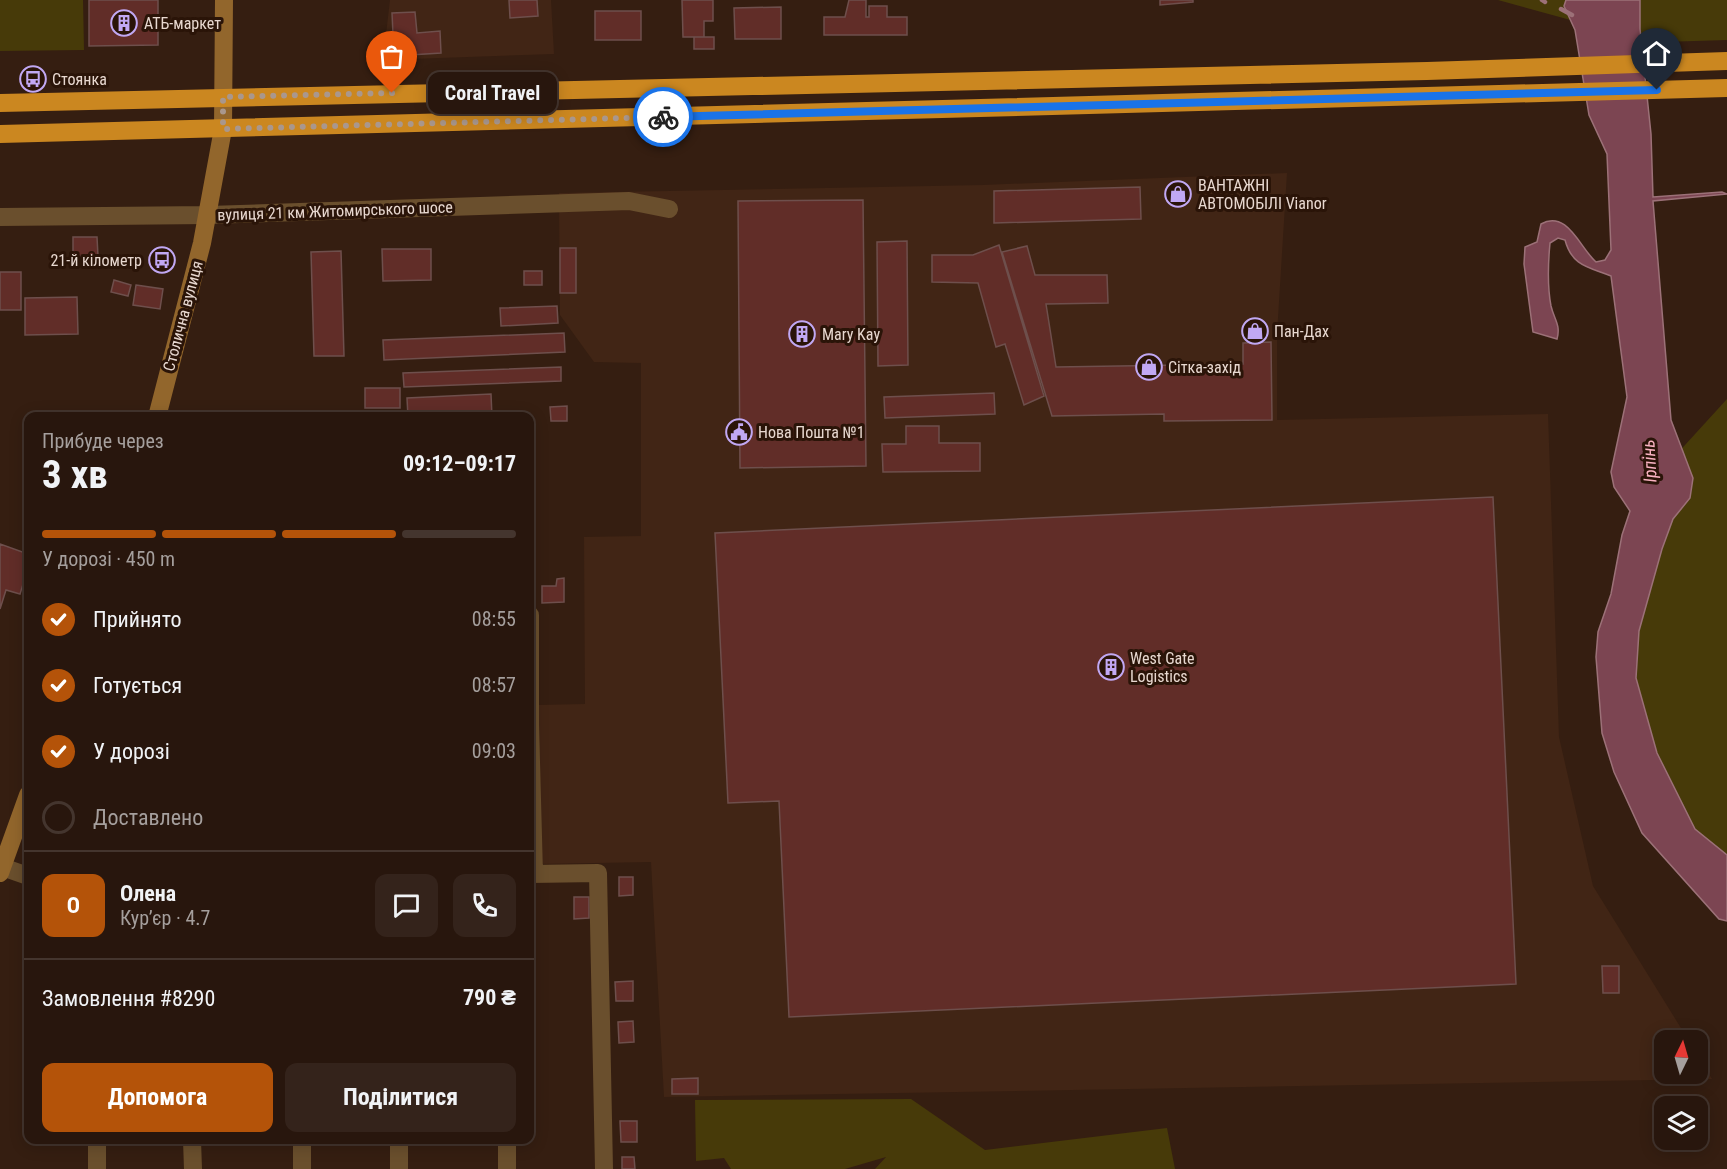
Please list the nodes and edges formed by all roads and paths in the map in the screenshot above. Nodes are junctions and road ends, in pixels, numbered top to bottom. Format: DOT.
graph roads {
  1 [pos="224,0"];
  2 [pos="1721,61"];
  3 [pos="1726,88"];
  4 [pos="223,97"];
  5 [pos="0,103"];
  6 [pos="223,129"];
  7 [pos="0,134"];
  8 [pos="669,209"];
  9 [pos="208,215"];
  10 [pos="0,217"];
  11 [pos="158,412"];
  12 [pos="24,806"];
  13 [pos="1,870"];
  14 [pos="534,874"];
  15 [pos="24,875"];
  16 [pos="97,1144"];
  17 [pos="192,1144"];
  18 [pos="302,1144"];
  19 [pos="399,1144"];
  20 [pos="507,1144"];
  21 [pos="98,1169"];
  22 [pos="193,1169"];
  23 [pos="302,1169"];
  24 [pos="399,1169"];
  25 [pos="507,1169"];
  26 [pos="604,1169"];
  1 -- 4 [label="main road, Столична вулиця"];
  2 -- 4 [label="highway"];
  3 -- 6 [label="highway"];
  4 -- 5 [label="highway"];
  4 -- 6 [label="main road, Столична вулиця"];
  6 -- 7 [label="highway"];
  6 -- 9 [label="main road, Столична вулиця"];
  8 -- 9 [label="street, вулиця 21 км Житомирського шосе"];
  9 -- 10 [label="street, вулиця 21 км Житомирського шосе"];
  9 -- 11 [label="main road, Столична вулиця"];
  12 -- 13 [label="main road"];
  13 -- 15 [label="street"];
  14 -- 26 [label="street"];
  16 -- 21 [label="street"];
  17 -- 22 [label="street"];
  18 -- 23 [label="street"];
  19 -- 24 [label="street"];
  20 -- 25 [label="street"];
}
